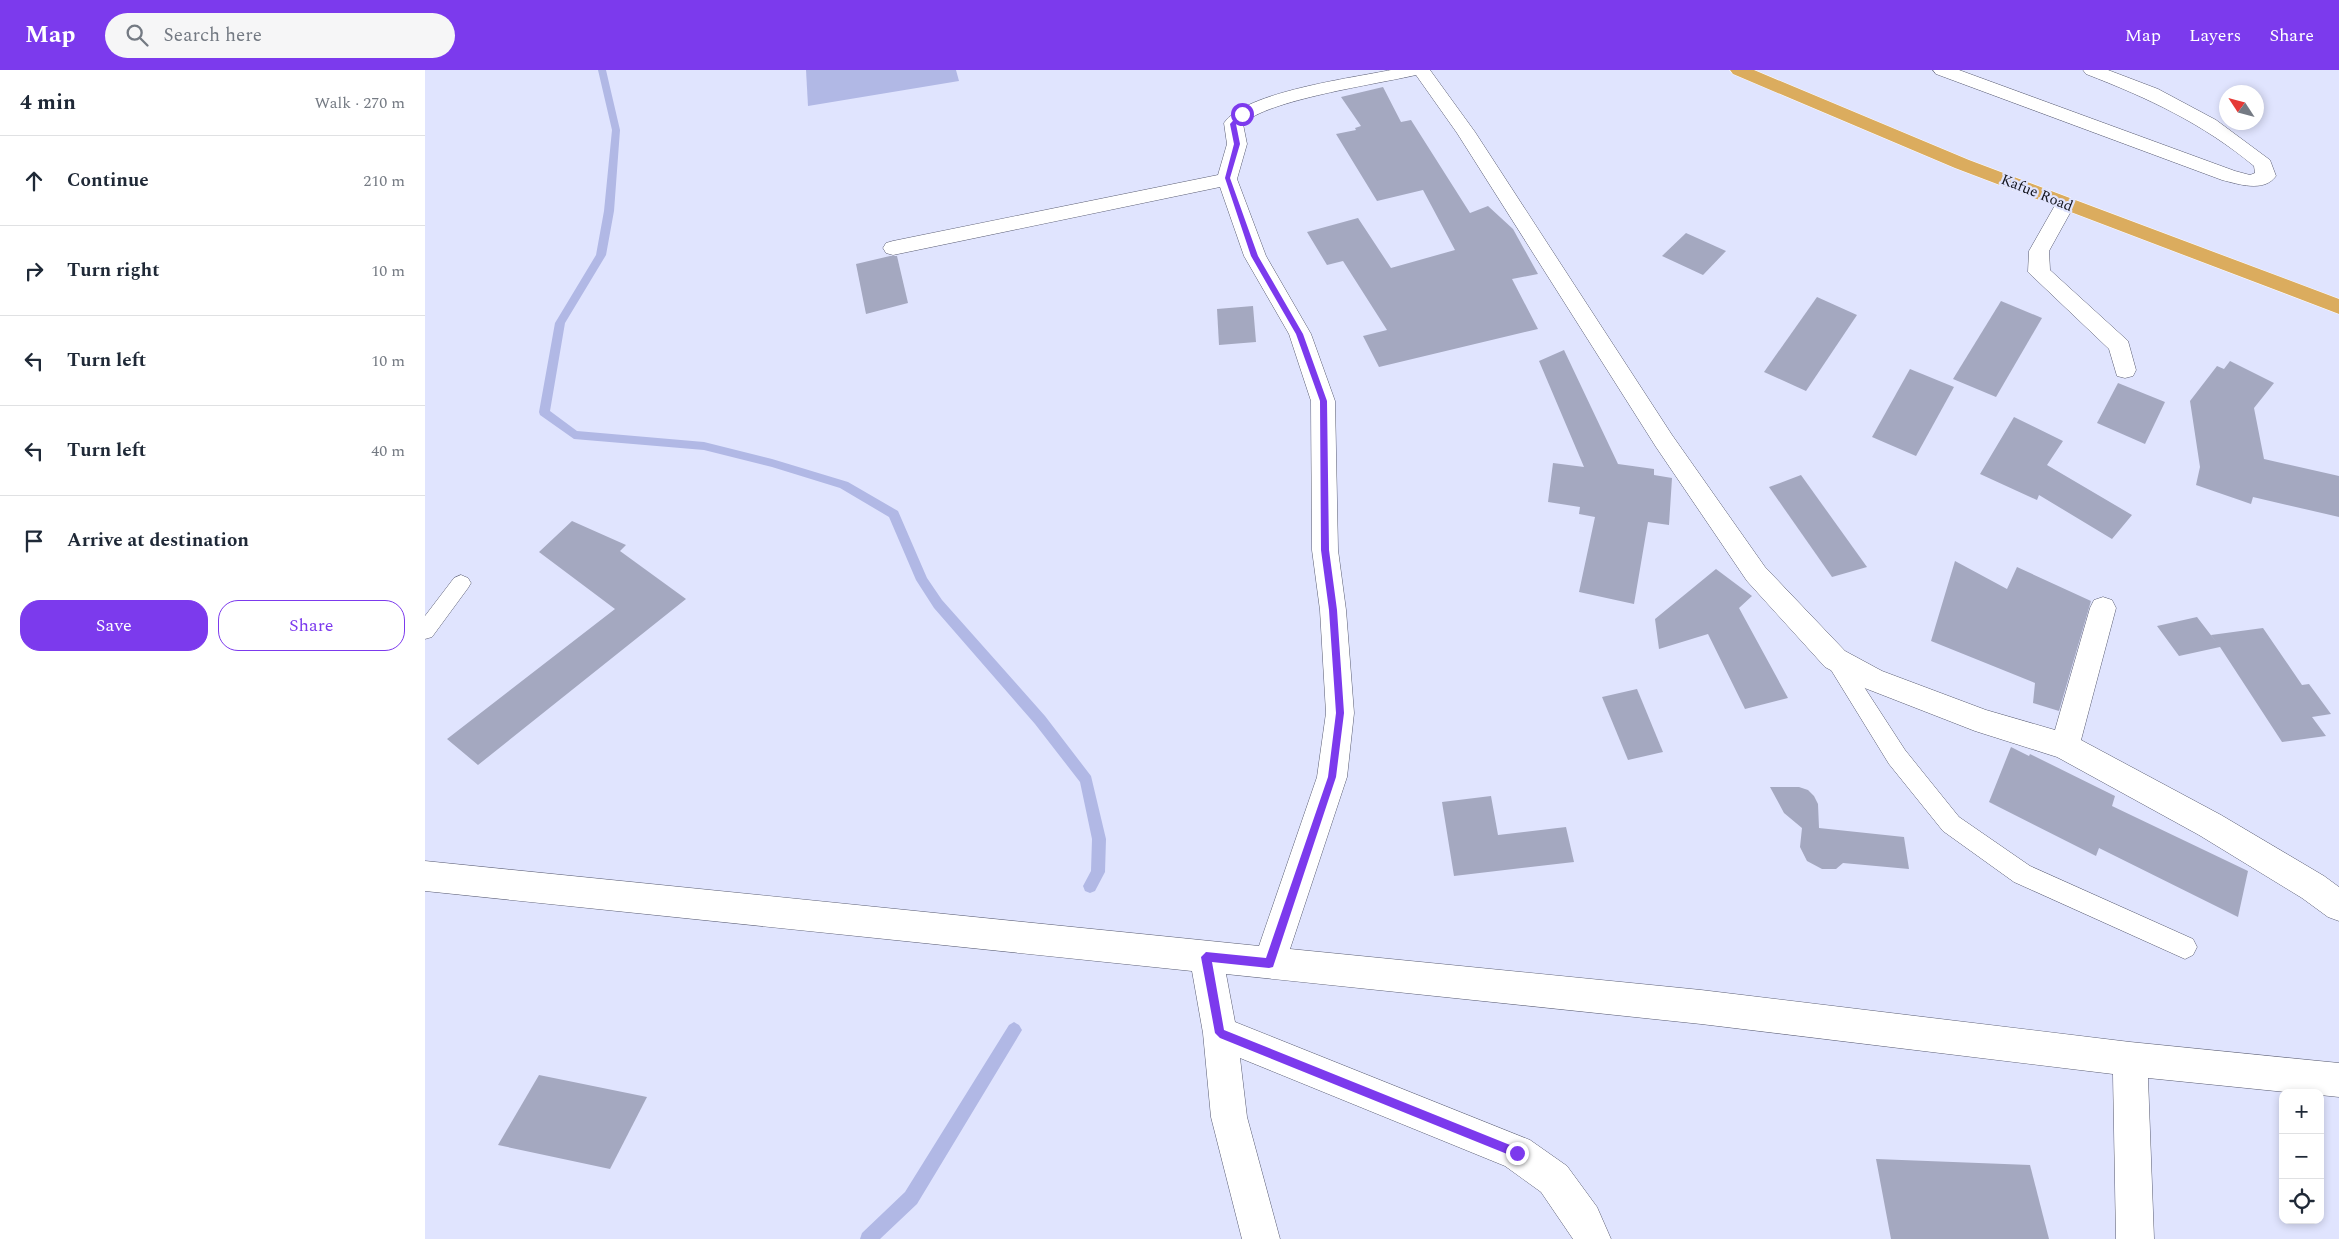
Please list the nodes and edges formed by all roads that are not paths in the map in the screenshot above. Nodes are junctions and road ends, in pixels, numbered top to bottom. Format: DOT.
graph roads {
  1 [pos="1417,70"];
  2 [pos="1421,70"];
  3 [pos="1739,70"];
  4 [pos="1942,70"];
  5 [pos="2092,70"];
  6 [pos="1227,178"];
  7 [pos="2065,204"];
  8 [pos="893,248"];
  9 [pos="2339,307"];
  10 [pos="2125,370"];
  11 [pos="461,583"];
  12 [pos="2103,608"];
  13 [pos="425,631"];
  14 [pos="1835,659"];
  15 [pos="2065,746"];
  16 [pos="425,876"];
  17 [pos="2339,906"];
  18 [pos="2185,947"];
  19 [pos="1206,957"];
  20 [pos="1269,963"];
  21 [pos="1220,1033"];
  22 [pos="2130,1059"];
  23 [pos="2339,1080"];
  24 [pos="1261,1239"];
  25 [pos="1592,1239"];
  26 [pos="2135,1239"];
  1 -- 6 [label="street"];
  2 -- 14 [label="street"];
  3 -- 7 [label="highway, Kafue Road"];
  4 -- 5 [label="street"];
  6 -- 8 [label="street"];
  6 -- 20 [label="street"];
  7 -- 9 [label="highway, Kafue Road"];
  7 -- 10 [label="street"];
  11 -- 13 [label="lane"];
  12 -- 15 [label="street"];
  14 -- 15 [label="street"];
  14 -- 18 [label="lane"];
  15 -- 17 [label="street"];
  16 -- 19 [label="street"];
  19 -- 20 [label="street"];
  19 -- 21 [label="street"];
  20 -- 22 [label="street"];
  21 -- 24 [label="street"];
  21 -- 25 [label="street"];
  22 -- 23 [label="street"];
  22 -- 26 [label="street"];
}
